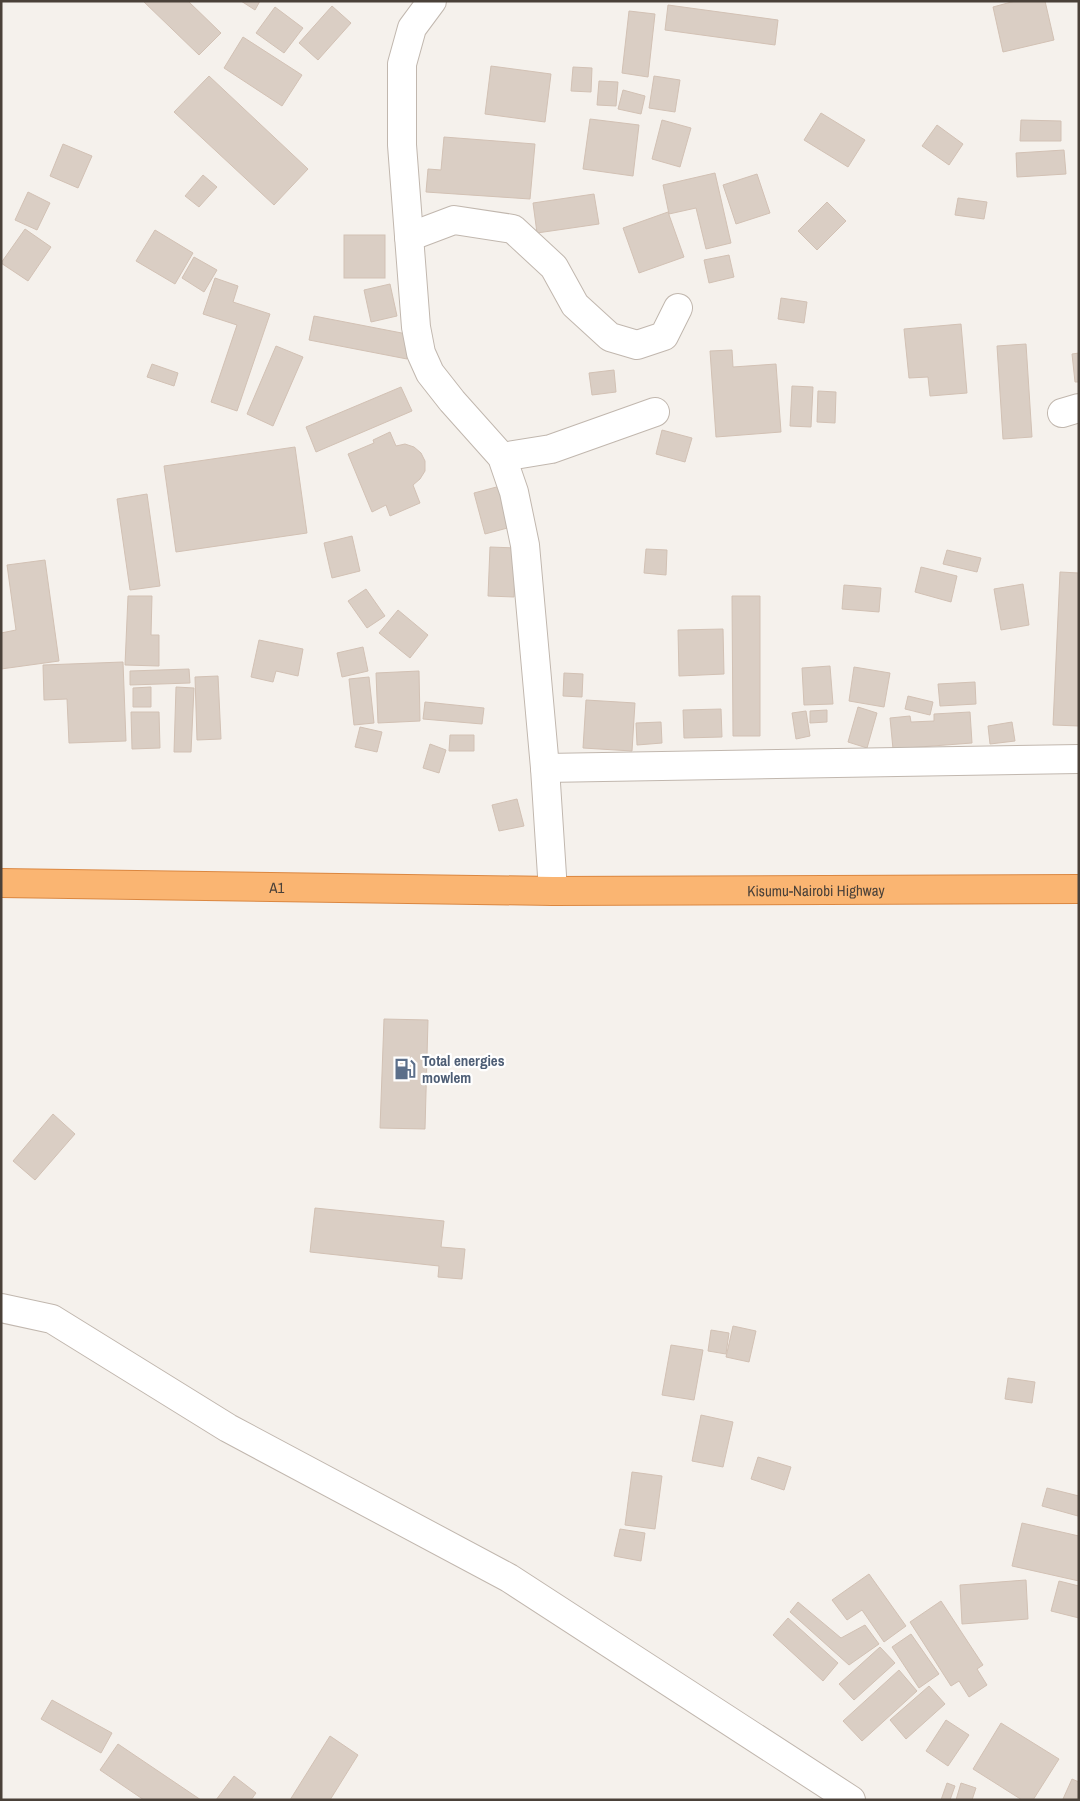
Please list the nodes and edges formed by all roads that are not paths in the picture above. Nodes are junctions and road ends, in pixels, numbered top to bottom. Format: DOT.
graph roads {
  1 [pos="432,1"];
  2 [pos="409,237"];
  3 [pos="678,308"];
  4 [pos="655,412"];
  5 [pos="502,457"];
  6 [pos="1079,759"];
  7 [pos="546,768"];
  8 [pos="1,883"];
  9 [pos="1079,889"];
  10 [pos="553,891"];
  11 [pos="1,1308"];
  12 [pos="851,1800"];
  1 -- 2 [label="street"];
  2 -- 3 [label="street"];
  2 -- 5 [label="street"];
  4 -- 5 [label="street"];
  5 -- 7 [label="street"];
  6 -- 7 [label="street"];
  7 -- 10 [label="street"];
  8 -- 10 [label="highway, A1 / A1"];
  9 -- 10 [label="highway, Kisumu-Nairobi Highway / A1"];
  11 -- 12 [label="street"];
}
